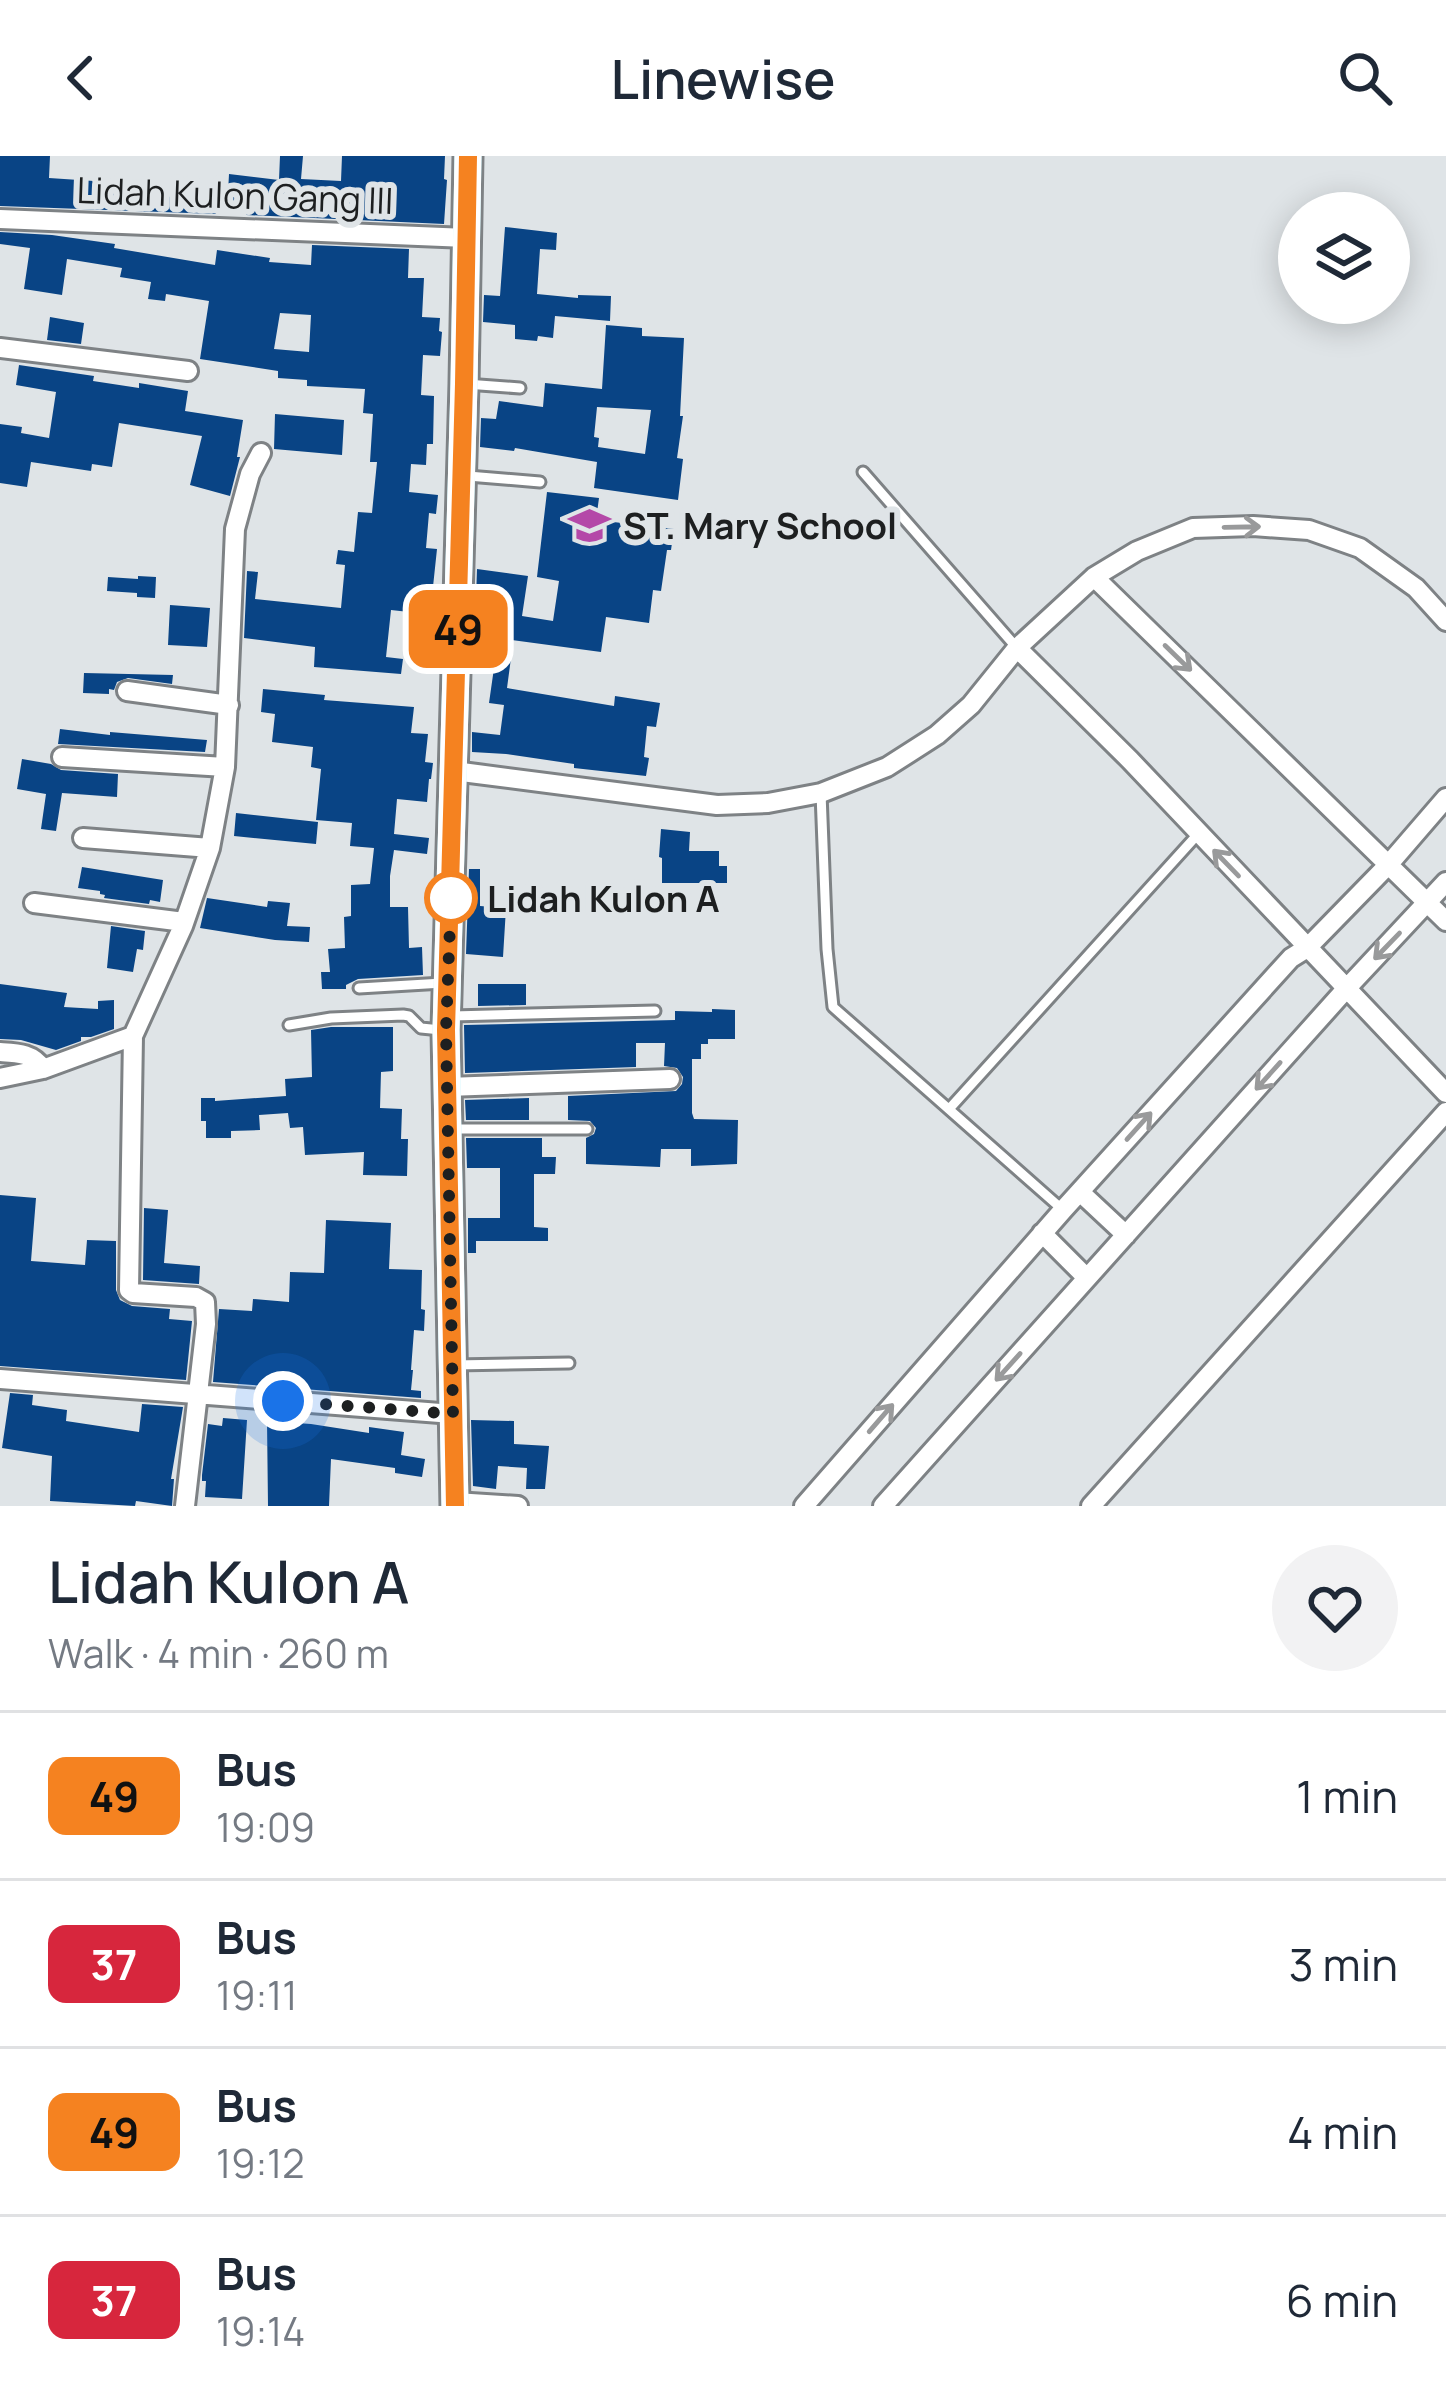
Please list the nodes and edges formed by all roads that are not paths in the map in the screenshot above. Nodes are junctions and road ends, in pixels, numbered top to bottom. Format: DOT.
graph roads {
  1 [pos="468,156"];
  2 [pos="0,219"];
  3 [pos="466,238"];
  4 [pos="0,348"];
  5 [pos="188,371"];
  6 [pos="464,384"];
  7 [pos="520,388"];
  8 [pos="261,454"];
  9 [pos="863,472"];
  10 [pos="462,476"];
  11 [pos="540,482"];
  12 [pos="1094,577"];
  13 [pos="1446,621"];
  14 [pos="1017,648"];
  15 [pos="127,692"];
  16 [pos="229,705"];
  17 [pos="62,757"];
  18 [pos="225,766"];
  19 [pos="454,771"];
  20 [pos="821,793"];
  21 [pos="1446,798"];
  22 [pos="1198,834"];
  23 [pos="83,838"];
  24 [pos="210,848"];
  25 [pos="1388,864"];
  26 [pos="1446,882"];
  27 [pos="1428,902"];
  28 [pos="34,904"];
  29 [pos="1446,921"];
  30 [pos="184,922"];
  31 [pos="1307,948"];
  32 [pos="448,983"];
  33 [pos="358,988"];
  34 [pos="1346,988"];
  35 [pos="655,1011"];
  36 [pos="447,1023"];
  37 [pos="289,1025"];
  38 [pos="133,1036"];
  39 [pos="0,1052"];
  40 [pos="43,1069"];
  41 [pos="0,1078"];
  42 [pos="670,1079"];
  43 [pos="447,1087"];
  44 [pos="1446,1094"];
  45 [pos="950,1108"];
  46 [pos="1446,1112"];
  47 [pos="448,1129"];
  48 [pos="587,1129"];
  49 [pos="1080,1192"];
  50 [pos="1063,1210"];
  51 [pos="1042,1233"];
  52 [pos="1126,1234"];
  53 [pos="1087,1278"];
  54 [pos="569,1363"];
  55 [pos="452,1365"];
  56 [pos="0,1379"];
  57 [pos="198,1394"];
  58 [pos="453,1414"];
  59 [pos="455,1504"];
  60 [pos="185,1506"];
  61 [pos="518,1506"];
  62 [pos="804,1506"];
  63 [pos="883,1506"];
  64 [pos="1091,1506"];
  1 -- 3 [label="main road"];
  2 -- 3 [label="street, Lidah Kulon Gang III"];
  3 -- 6 [label="main road"];
  4 -- 5 [label="street"];
  6 -- 7 [label="lane"];
  6 -- 10 [label="main road"];
  8 -- 16 [label="street"];
  9 -- 14 [label="lane"];
  10 -- 11 [label="lane"];
  10 -- 19 [label="main road"];
  12 -- 13 [label="street, one-way"];
  12 -- 14 [label="street"];
  12 -- 25 [label="street, one-way"];
  14 -- 20 [label="street"];
  14 -- 22 [label="street"];
  15 -- 16 [label="street"];
  16 -- 18 [label="street"];
  17 -- 18 [label="street"];
  18 -- 24 [label="street"];
  19 -- 20 [label="street"];
  19 -- 32 [label="main road"];
  20 -- 45 [label="lane"];
  21 -- 25 [label="street"];
  31 -- 22 [label="street, one-way"];
  22 -- 45 [label="lane"];
  23 -- 24 [label="street"];
  24 -- 30 [label="street"];
  25 -- 27 [label="street"];
  25 -- 31 [label="street"];
  26 -- 27 [label="street"];
  27 -- 29 [label="street"];
  27 -- 34 [label="street, one-way"];
  28 -- 30 [label="street"];
  30 -- 38 [label="street"];
  31 -- 34 [label="street"];
  49 -- 31 [label="street, one-way"];
  32 -- 33 [label="lane"];
  32 -- 36 [label="main road"];
  34 -- 44 [label="street"];
  34 -- 52 [label="street, one-way"];
  35 -- 36 [label="lane"];
  36 -- 37 [label="lane"];
  36 -- 43 [label="main road"];
  38 -- 40 [label="street"];
  38 -- 57 [label="street"];
  39 -- 40 [label="street"];
  40 -- 41 [label="street"];
  42 -- 43 [label="street"];
  43 -- 47 [label="main road"];
  45 -- 50 [label="lane"];
  46 -- 64 [label="street"];
  47 -- 48 [label="lane"];
  47 -- 55 [label="main road"];
  49 -- 50 [label="street"];
  49 -- 52 [label="street"];
  50 -- 51 [label="street"];
  51 -- 53 [label="street"];
  62 -- 51 [label="street, one-way"];
  52 -- 53 [label="street"];
  53 -- 63 [label="street, one-way"];
  54 -- 55 [label="lane"];
  55 -- 58 [label="main road"];
  56 -- 57 [label="street"];
  57 -- 58 [label="street"];
  57 -- 60 [label="street"];
  58 -- 59 [label="main road"];
  59 -- 61 [label="street"];
}
